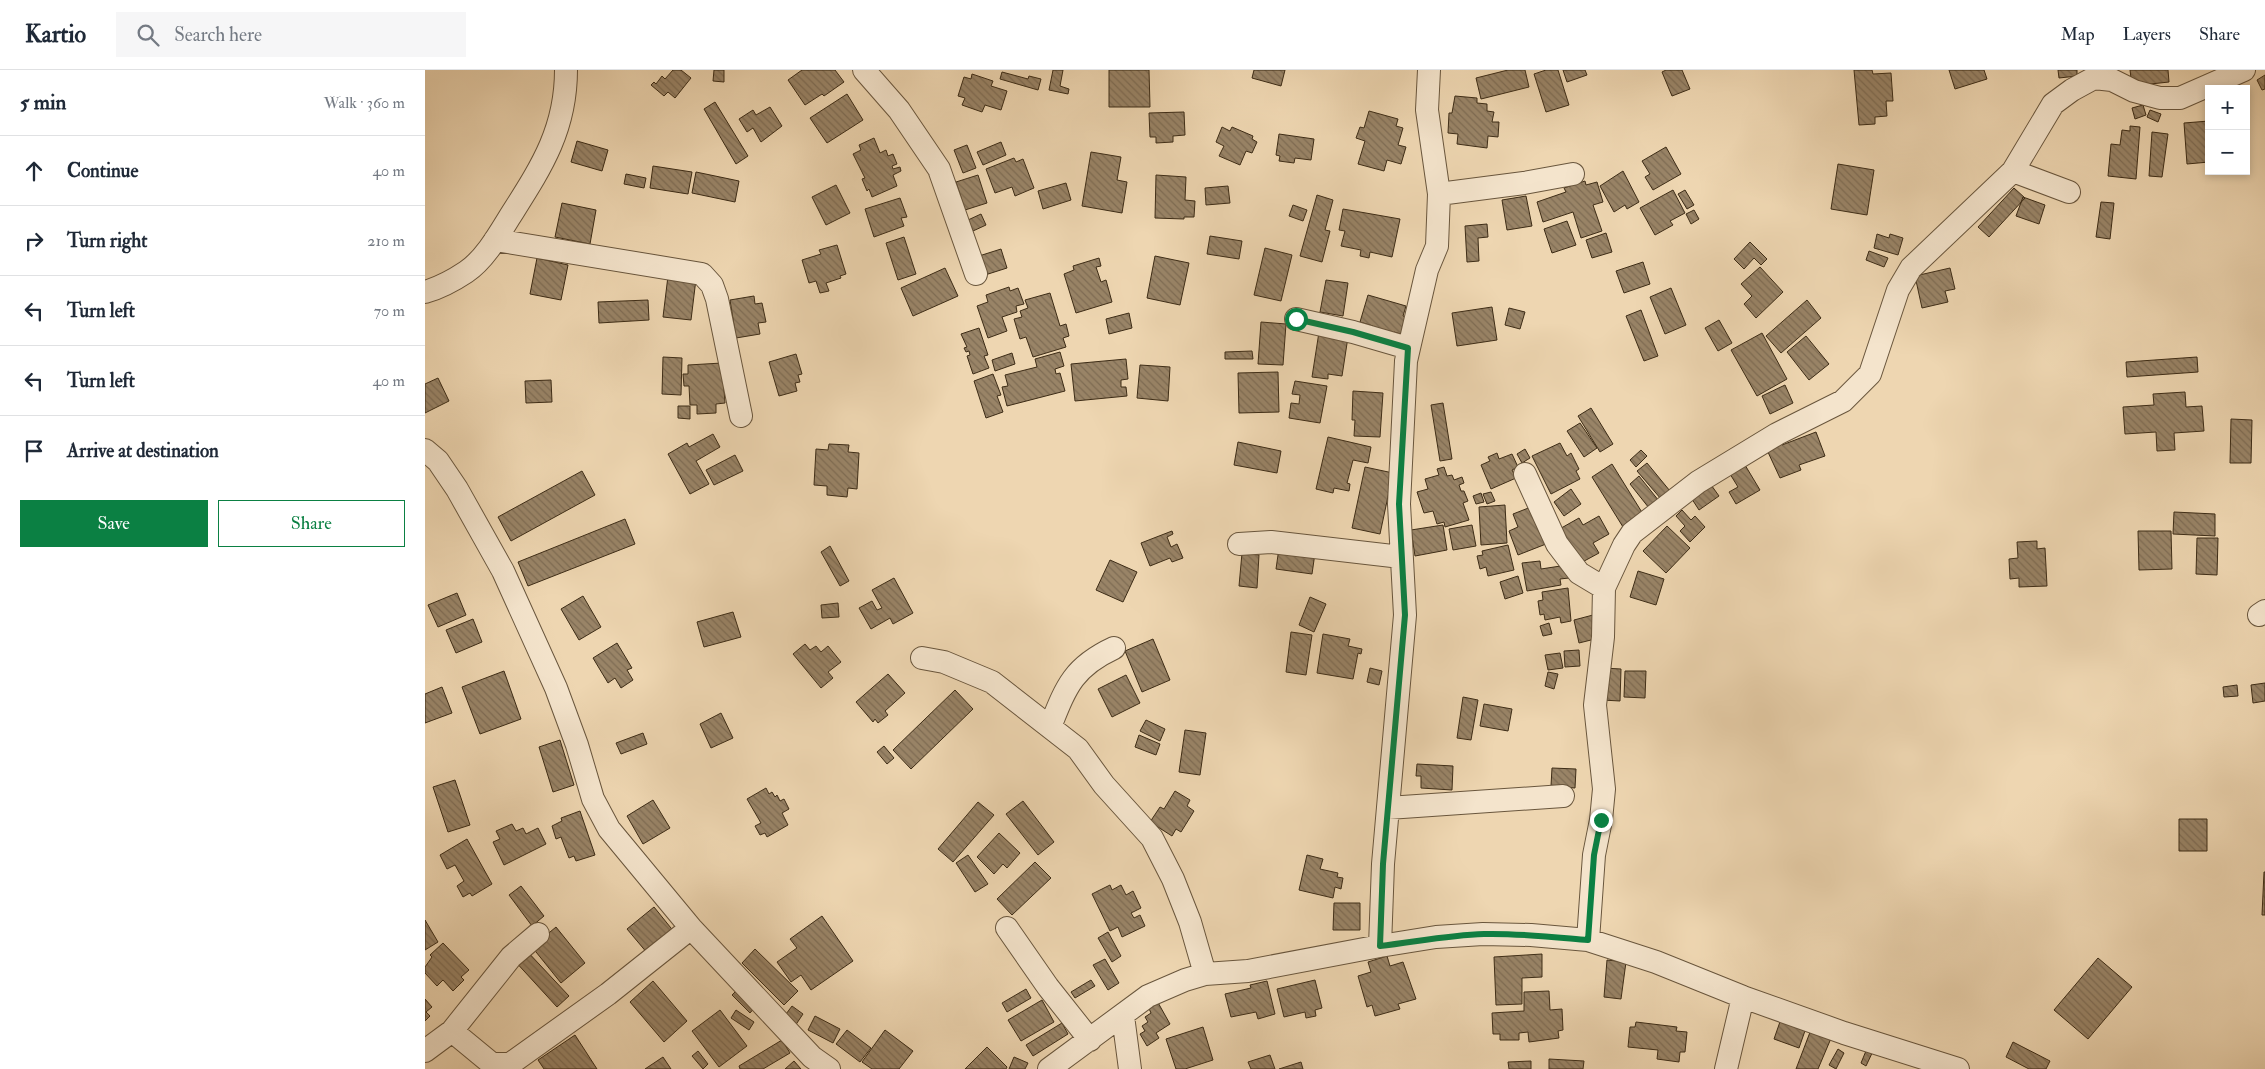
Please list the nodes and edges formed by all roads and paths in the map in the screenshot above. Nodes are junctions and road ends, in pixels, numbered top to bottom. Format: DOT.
graph roads {
  1 [pos="567,70"];
  2 [pos="864,70"];
  3 [pos="1429,70"];
  4 [pos="2244,70"];
  5 [pos="2093,74"];
  6 [pos="2013,171"];
  7 [pos="1573,174"];
  8 [pos="2069,192"];
  9 [pos="1439,194"];
  10 [pos="495,240"];
  11 [pos="976,274"];
  12 [pos="425,292"];
  13 [pos="1296,319"];
  14 [pos="1408,348"];
  15 [pos="741,416"];
  16 [pos="425,450"];
  17 [pos="1525,474"];
  18 [pos="1239,544"];
  19 [pos="1401,557"];
  20 [pos="1604,588"];
  21 [pos="1114,648"];
  22 [pos="922,658"];
  23 [pos="1050,727"];
  24 [pos="1563,796"];
  25 [pos="1388,808"];
  26 [pos="691,928"];
  27 [pos="1007,928"];
  28 [pos="538,934"];
  29 [pos="1588,940"];
  30 [pos="1380,946"];
  31 [pos="1205,974"];
  32 [pos="1743,997"];
  33 [pos="1123,1016"];
  34 [pos="452,1031"];
  35 [pos="1090,1040"];
  36 [pos="425,1051"];
  37 [pos="829,1069"];
  38 [pos="1049,1069"];
  39 [pos="1130,1069"];
  40 [pos="1726,1069"];
  41 [pos="1958,1069"];
  1 -- 10 [label="street"];
  2 -- 11 [label="street"];
  3 -- 9 [label="street"];
  4 -- 5 [label="street"];
  5 -- 6 [label="street"];
  6 -- 8 [label="street"];
  6 -- 20 [label="street"];
  7 -- 9 [label="street"];
  9 -- 14 [label="street"];
  10 -- 12 [label="street"];
  10 -- 15 [label="street"];
  13 -- 14 [label="street"];
  14 -- 19 [label="street"];
  16 -- 26 [label="street"];
  17 -- 20 [label="street"];
  18 -- 19 [label="street"];
  19 -- 25 [label="street"];
  20 -- 29 [label="street"];
  21 -- 23 [label="street"];
  22 -- 23 [label="street"];
  23 -- 31 [label="street"];
  24 -- 25 [label="street"];
  25 -- 30 [label="street"];
  26 -- 34 [label="street"];
  26 -- 37 [label="street"];
  27 -- 35 [label="street"];
  28 -- 34 [label="street"];
  29 -- 30 [label="street"];
  29 -- 32 [label="street"];
  30 -- 31 [label="street"];
  31 -- 33 [label="street"];
  32 -- 40 [label="street"];
  32 -- 41 [label="street"];
  33 -- 35 [label="street"];
  33 -- 39 [label="street"];
  34 -- 36 [label="street"];
  35 -- 38 [label="street"];
}
